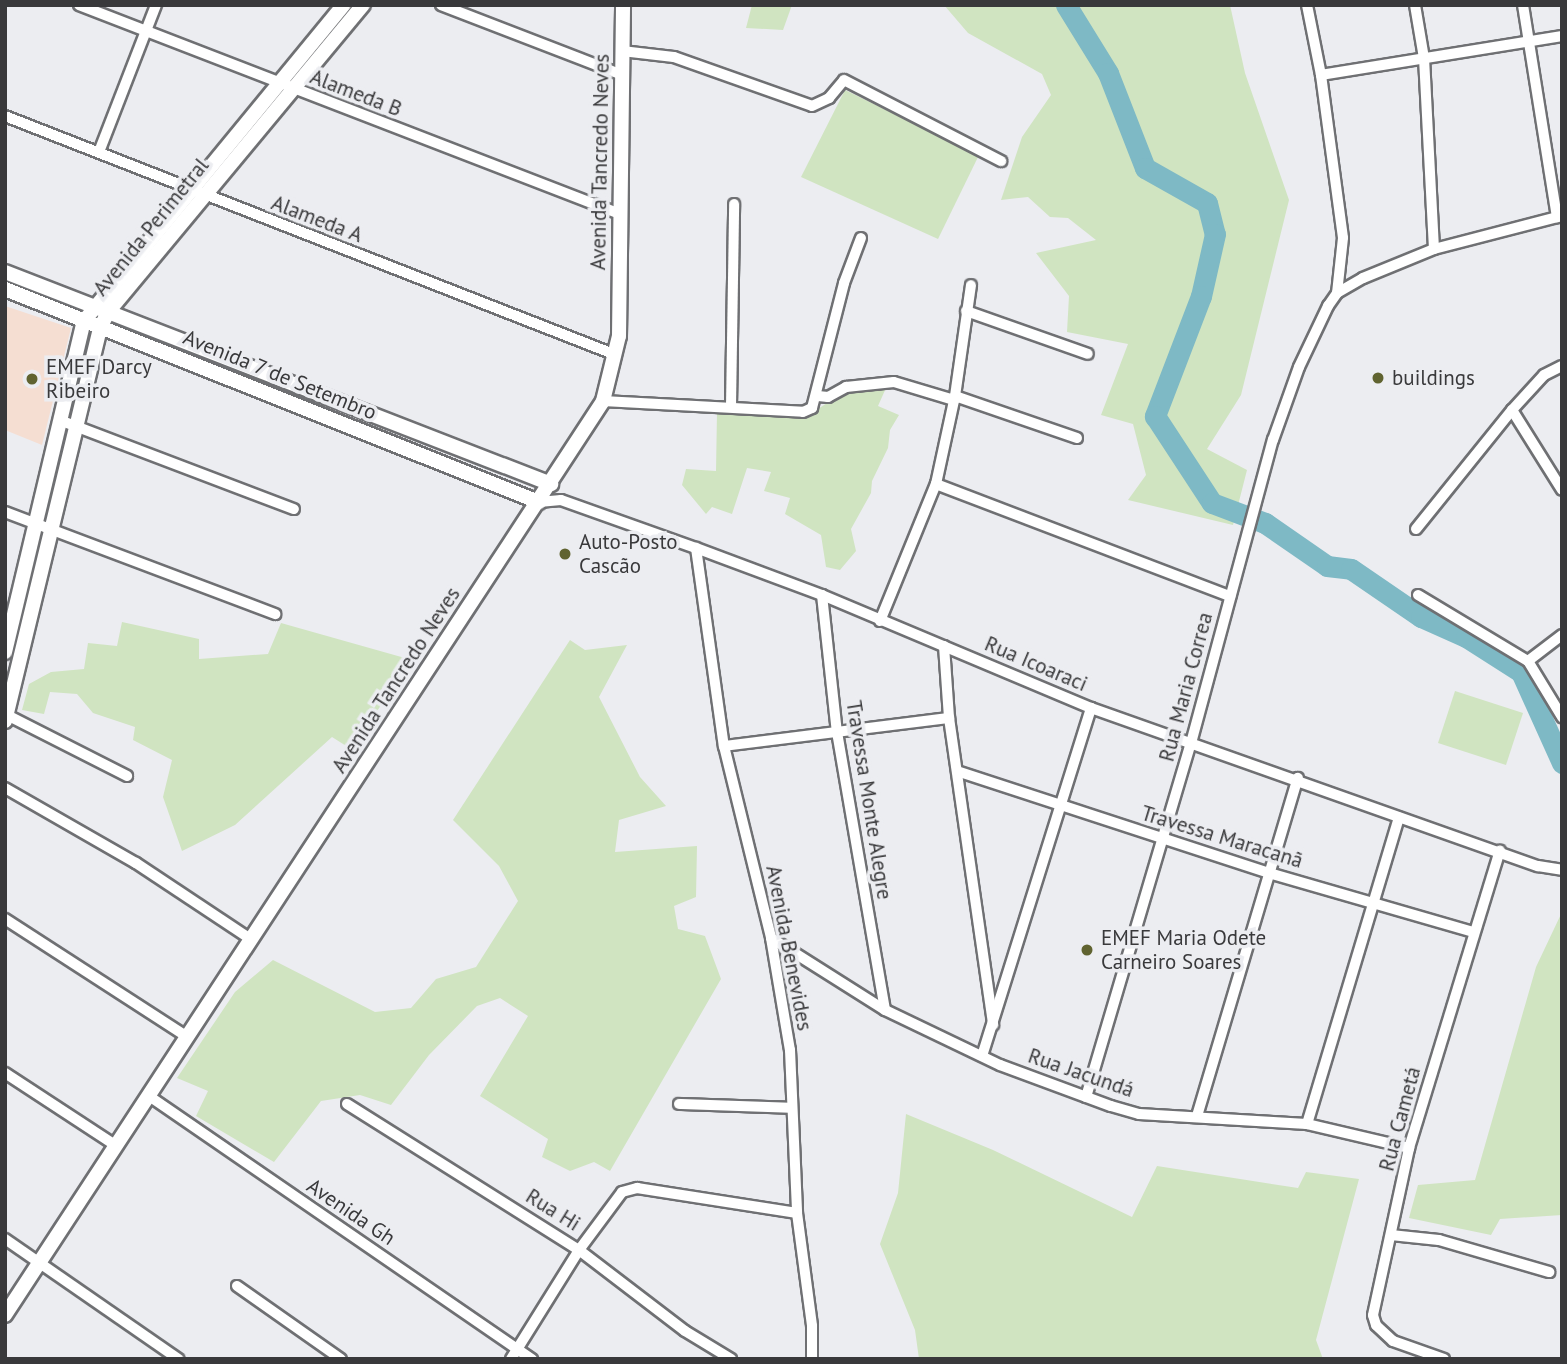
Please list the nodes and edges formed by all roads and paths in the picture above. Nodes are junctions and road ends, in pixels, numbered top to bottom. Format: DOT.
graph roads {
  1 [pos="79,5"];
  2 [pos="156,5"];
  3 [pos="344,5"];
  4 [pos="363,5"];
  5 [pos="441,5"];
  6 [pos="623,5"];
  7 [pos="1307,5"];
  8 [pos="1415,5"];
  9 [pos="1523,5"];
  10 [pos="145,32"];
  11 [pos="1562,36"];
  12 [pos="1529,41"];
  13 [pos="622,51"];
  14 [pos="1423,58"];
  15 [pos="622,75"];
  16 [pos="1321,75"];
  17 [pos="277,83"];
  18 [pos="292,90"];
  19 [pos="5,116"];
  20 [pos="99,152"];
  21 [pos="1001,161"];
  22 [pos="197,193"];
  23 [pos="733,204"];
  24 [pos="620,214"];
  25 [pos="1559,217"];
  26 [pos="861,238"];
  27 [pos="1434,249"];
  28 [pos="5,272"];
  29 [pos="971,285"];
  30 [pos="5,289"];
  31 [pos="1337,293"];
  32 [pos="92,307"];
  33 [pos="966,311"];
  34 [pos="108,312"];
  35 [pos="84,321"];
  36 [pos="100,328"];
  37 [pos="201,346"];
  38 [pos="1088,354"];
  39 [pos="616,355"];
  40 [pos="194,363"];
  41 [pos="1562,366"];
  42 [pos="818,396"];
  43 [pos="331,397"];
  44 [pos="955,398"];
  45 [pos="603,401"];
  46 [pos="731,406"];
  47 [pos="1512,410"];
  48 [pos="324,415"];
  49 [pos="62,421"];
  50 [pos="76,428"];
  51 [pos="1077,438"];
  52 [pos="551,484"];
  53 [pos="936,484"];
  54 [pos="1562,490"];
  55 [pos="561,500"];
  56 [pos="539,502"];
  57 [pos="294,509"];
  58 [pos="5,512"];
  59 [pos="35,524"];
  60 [pos="1416,529"];
  61 [pos="50,530"];
  62 [pos="696,548"];
  63 [pos="822,595"];
  64 [pos="1418,595"];
  65 [pos="1230,596"];
  66 [pos="275,614"];
  67 [pos="880,621"];
  68 [pos="8,633"];
  69 [pos="1562,635"];
  70 [pos="944,646"];
  71 [pos="5,652"];
  72 [pos="1528,661"];
  73 [pos="11,670"];
  74 [pos="1091,708"];
  75 [pos="6,717"];
  76 [pos="1562,717"];
  77 [pos="949,718"];
  78 [pos="836,732"];
  79 [pos="1191,743"];
  80 [pos="724,746"];
  81 [pos="960,772"];
  82 [pos="127,776"];
  83 [pos="1298,778"];
  84 [pos="5,788"];
  85 [pos="1057,805"];
  86 [pos="1399,817"];
  87 [pos="1160,838"];
  88 [pos="1500,851"];
  89 [pos="1562,870"];
  90 [pos="1269,873"];
  91 [pos="1371,902"];
  92 [pos="5,919"];
  93 [pos="1474,932"];
  94 [pos="771,939"];
  95 [pos="252,940"];
  96 [pos="885,1010"];
  97 [pos="993,1025"];
  98 [pos="187,1036"];
  99 [pos="982,1056"];
  100 [pos="5,1073"];
  101 [pos="149,1096"];
  102 [pos="1086,1097"];
  103 [pos="347,1104"];
  104 [pos="680,1104"];
  105 [pos="792,1108"];
  106 [pos="1197,1116"];
  107 [pos="1307,1124"];
  108 [pos="116,1145"];
  109 [pos="1409,1148"];
  110 [pos="797,1213"];
  111 [pos="1391,1235"];
  112 [pos="5,1238"];
  113 [pos="579,1250"];
  114 [pos="40,1261"];
  115 [pos="1549,1272"];
  116 [pos="237,1286"];
  117 [pos="5,1315"];
  118 [pos="514,1354"];
  119 [pos="178,1359"];
  120 [pos="341,1359"];
  121 [pos="532,1359"];
  122 [pos="731,1359"];
  123 [pos="812,1359"];
  124 [pos="1444,1359"];
  1 -- 10 [label="street, Alameda B"];
  2 -- 10 [label="street"];
  3 -- 17 [label="street, Avenida Perimetral"];
  4 -- 18 [label="street, Avenida Perimetral"];
  5 -- 15 [label="street"];
  6 -- 13 [label="street, Avenida Tancredo Neves"];
  7 -- 16 [label="street"];
  8 -- 14 [label="street"];
  9 -- 12 [label="street"];
  10 -- 17 [label="street, Alameda B"];
  10 -- 20 [label="street"];
  11 -- 12 [label="street"];
  12 -- 14 [label="street"];
  12 -- 25 [label="street"];
  13 -- 15 [label="street, Avenida Tancredo Neves"];
  13 -- 21 [label="street"];
  14 -- 16 [label="street"];
  14 -- 27 [label="street"];
  15 -- 24 [label="street, Avenida Tancredo Neves"];
  16 -- 31 [label="street"];
  17 -- 18 [label="street, Alameda B"];
  17 -- 22 [label="street, Avenida Perimetral"];
  18 -- 22 [label="street, Avenida Perimetral"];
  18 -- 24 [label="street, Alameda B"];
  19 -- 20 [label="street, Alameda A"];
  20 -- 22 [label="street, Alameda A"];
  22 -- 32 [label="street, Avenida Perimetral"];
  22 -- 34 [label="street, Avenida Perimetral"];
  22 -- 39 [label="street, Alameda A"];
  23 -- 46 [label="street"];
  24 -- 39 [label="street, Avenida Tancredo Neves"];
  25 -- 27 [label="street"];
  26 -- 42 [label="street"];
  27 -- 31 [label="street"];
  28 -- 32 [label="street"];
  29 -- 33 [label="street"];
  30 -- 35 [label="street, Avenida 7 de Setembro"];
  31 -- 65 [label="street, Rua Maria Correa"];
  32 -- 34 [label="street"];
  32 -- 35 [label="street, Avenida Perimetral"];
  33 -- 38 [label="street"];
  33 -- 44 [label="street"];
  34 -- 36 [label="street, Avenida Perimetral"];
  34 -- 37 [label="street"];
  35 -- 36 [label="street, Avenida 7 de Setembro"];
  35 -- 49 [label="street, Avenida Perimetral"];
  36 -- 40 [label="street, Avenida 7 de Setembro"];
  36 -- 50 [label="street, Avenida Perimetral"];
  37 -- 40 [label="street"];
  37 -- 43 [label="street"];
  39 -- 45 [label="street, Avenida Tancredo Neves"];
  40 -- 48 [label="street, Avenida 7 de Setembro"];
  41 -- 47 [label="street"];
  42 -- 44 [label="street"];
  42 -- 46 [label="street"];
  43 -- 48 [label="street"];
  43 -- 52 [label="street"];
  44 -- 51 [label="street"];
  44 -- 53 [label="street"];
  45 -- 46 [label="street"];
  45 -- 52 [label="street, Avenida Tancredo Neves"];
  47 -- 54 [label="street"];
  47 -- 60 [label="street"];
  48 -- 56 [label="street, Avenida 7 de Setembro"];
  49 -- 50 [label="street"];
  49 -- 59 [label="street, Avenida Perimetral"];
  50 -- 57 [label="street"];
  50 -- 61 [label="street, Avenida Perimetral"];
  52 -- 55 [label="street"];
  52 -- 56 [label="street, Avenida Tancredo Neves"];
  53 -- 65 [label="street"];
  53 -- 67 [label="street"];
  55 -- 56 [label="street, Rua Icoaraci"];
  55 -- 62 [label="street, Rua Icoaraci"];
  56 -- 95 [label="street, Avenida Tancredo Neves"];
  58 -- 59 [label="street"];
  59 -- 61 [label="street"];
  59 -- 68 [label="street, Avenida Perimetral"];
  61 -- 66 [label="street"];
  61 -- 73 [label="street, Avenida Perimetral"];
  62 -- 63 [label="street, Rua Icoaraci"];
  62 -- 80 [label="street, Avenida Benevides"];
  63 -- 67 [label="street, Rua Icoaraci"];
  63 -- 78 [label="street, Travessa Monte Alegre"];
  64 -- 72 [label="street"];
  65 -- 79 [label="street, Rua Maria Correa"];
  67 -- 70 [label="street, Rua Icoaraci"];
  68 -- 71 [label="street, Avenida Perimetral"];
  69 -- 72 [label="street"];
  70 -- 74 [label="street, Rua Icoaraci"];
  70 -- 77 [label="street"];
  72 -- 76 [label="street"];
  73 -- 75 [label="street, Avenida Perimetral"];
  74 -- 79 [label="street, Rua Icoaraci"];
  74 -- 85 [label="street"];
  75 -- 82 [label="street"];
  77 -- 78 [label="street"];
  77 -- 81 [label="street"];
  78 -- 80 [label="street"];
  78 -- 96 [label="street, Travessa Monte Alegre"];
  79 -- 83 [label="street, Rua Icoaraci"];
  79 -- 87 [label="street, Rua Maria Correa"];
  80 -- 94 [label="street, Avenida Benevides"];
  81 -- 85 [label="street, Travessa Maracanã"];
  81 -- 97 [label="street"];
  83 -- 86 [label="street, Rua Icoaraci"];
  83 -- 90 [label="street"];
  84 -- 95 [label="street"];
  85 -- 87 [label="street, Travessa Maracanã"];
  85 -- 97 [label="street"];
  86 -- 88 [label="street, Rua Icoaraci"];
  86 -- 91 [label="street"];
  87 -- 90 [label="street, Travessa Maracanã"];
  87 -- 102 [label="street, Rua Maria Correa"];
  88 -- 89 [label="street, Rua Icoaraci"];
  88 -- 93 [label="street, Rua Cametá"];
  90 -- 91 [label="street, Travessa Maracanã"];
  90 -- 106 [label="street"];
  91 -- 93 [label="street, Travessa Maracanã"];
  91 -- 107 [label="street"];
  92 -- 98 [label="street"];
  93 -- 109 [label="street, Rua Cametá"];
  94 -- 96 [label="street, Rua Jacundá"];
  94 -- 105 [label="street, Avenida Benevides"];
  95 -- 98 [label="street, Avenida Tancredo Neves"];
  96 -- 99 [label="street, Rua Jacundá"];
  97 -- 99 [label="street"];
  98 -- 101 [label="street, Avenida Tancredo Neves"];
  99 -- 102 [label="street, Rua Jacundá"];
  100 -- 108 [label="street"];
  101 -- 108 [label="street, Avenida Tancredo Neves"];
  101 -- 118 [label="street, Avenida Gh"];
  102 -- 106 [label="street, Rua Jacundá"];
  103 -- 113 [label="street, Rua Hi"];
  104 -- 105 [label="street"];
  105 -- 110 [label="street, Avenida Benevides"];
  106 -- 107 [label="street, Rua Jacundá"];
  107 -- 109 [label="street, Rua Jacundá"];
  108 -- 114 [label="street, Avenida Tancredo Neves"];
  109 -- 111 [label="street, Rua Cametá"];
  110 -- 113 [label="street"];
  110 -- 123 [label="street, Avenida Benevides"];
  111 -- 115 [label="street"];
  111 -- 124 [label="street, Rua Cametá"];
  112 -- 114 [label="street"];
  113 -- 118 [label="street"];
  113 -- 122 [label="street, Rua Hi"];
  114 -- 117 [label="street, Avenida Tancredo Neves"];
  114 -- 119 [label="street"];
  116 -- 120 [label="street"];
  118 -- 121 [label="street, Avenida Gh"];
}
